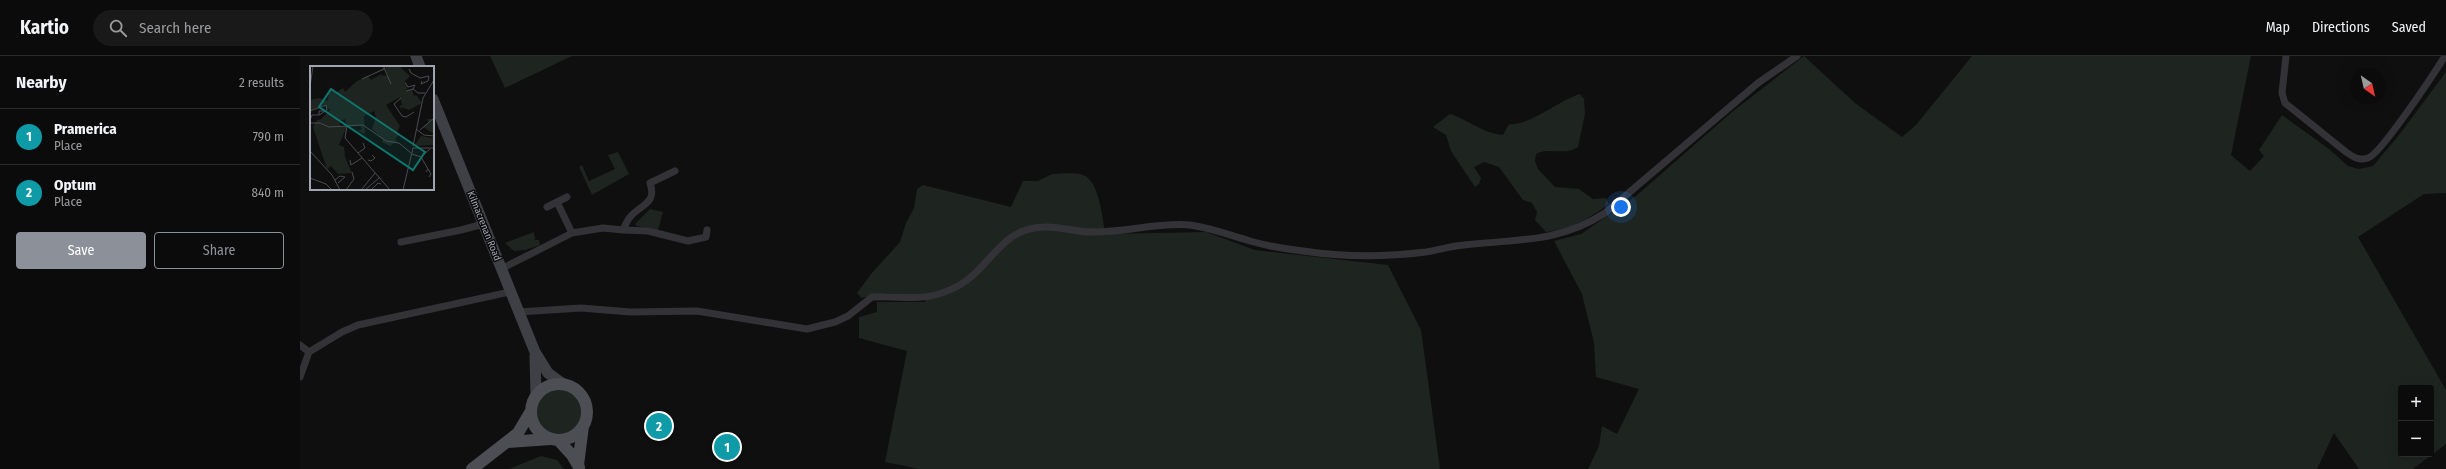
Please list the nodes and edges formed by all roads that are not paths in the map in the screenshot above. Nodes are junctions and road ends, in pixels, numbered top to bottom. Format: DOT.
graph roads {
  1 [pos="416,56"];
  2 [pos="1797,56"];
  3 [pos="2286,56"];
  4 [pos="2445,56"];
  5 [pos="420,66"];
  6 [pos="434,102"];
  7 [pos="675,171"];
  8 [pos="567,197"];
  9 [pos="557,202"];
  10 [pos="547,207"];
  11 [pos="483,224"];
  12 [pos="623,230"];
  13 [pos="707,230"];
  14 [pos="572,233"];
  15 [pos="401,242"];
  16 [pos="501,269"];
  17 [pos="510,292"];
  18 [pos="519,312"];
  19 [pos="300,345"];
  20 [pos="309,352"];
  21 [pos="534,352"];
  22 [pos="300,377"];
  23 [pos="563,384"];
  24 [pos="536,395"];
  25 [pos="531,411"];
  26 [pos="584,426"];
  27 [pos="554,439"];
  28 [pos="508,442"];
  29 [pos="579,467"];
  30 [pos="472,469"];
  1 -- 5 [label="main road"];
  2 -- 18 [label="street"];
  3 -- 4 [label="street"];
  6 -- 11 [label="main road, Kilmacrenan Road"];
  7 -- 12 [label="street"];
  8 -- 9 [label="street"];
  9 -- 10 [label="street"];
  9 -- 14 [label="street"];
  11 -- 15 [label="street"];
  11 -- 16 [label="main road, Kilmacrenan Road"];
  12 -- 13 [label="street"];
  12 -- 14 [label="street"];
  14 -- 16 [label="street"];
  16 -- 17 [label="main road, Kilmacrenan Road"];
  17 -- 18 [label="main road, Kilmacrenan Road"];
  17 -- 20 [label="street"];
  18 -- 21 [label="main road, Kilmacrenan Road"];
  19 -- 20 [label="street"];
  20 -- 22 [label="street"];
  21 -- 23 [label="main road, Kilmacrenan Road"];
  21 -- 24 [label="main road, Kilmacrenan Road"];
  23 -- 24 [label="main road"];
  23 -- 26 [label="main road"];
  24 -- 25 [label="main road"];
  25 -- 27 [label="main road"];
  25 -- 28 [label="main road"];
  26 -- 27 [label="main road"];
  26 -- 29 [label="main road"];
  27 -- 28 [label="main road"];
  27 -- 29 [label="main road"];
  28 -- 30 [label="main road"];
}
